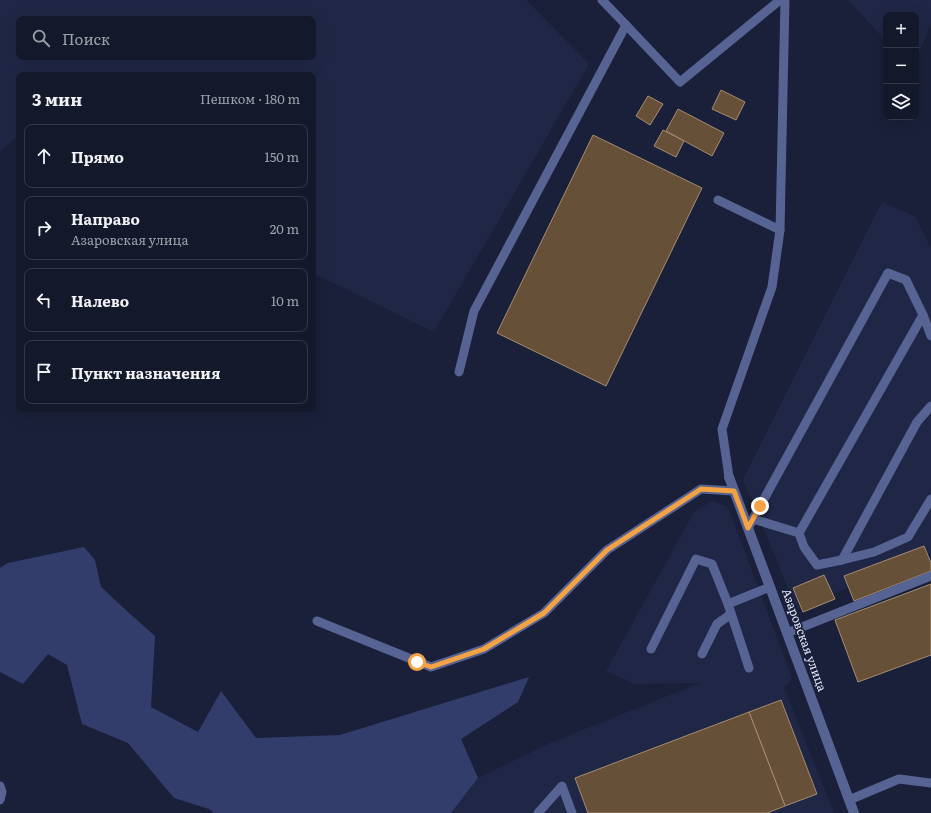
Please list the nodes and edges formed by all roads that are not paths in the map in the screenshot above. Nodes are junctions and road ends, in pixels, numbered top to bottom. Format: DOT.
graph roads {
  1 [pos="602,0"];
  2 [pos="780,0"];
  3 [pos="785,0"];
  4 [pos="626,25"];
  5 [pos="718,200"];
  6 [pos="780,230"];
  7 [pos="923,315"];
  8 [pos="931,336"];
  9 [pos="459,372"];
  10 [pos="931,406"];
  11 [pos="729,477"];
  12 [pos="734,491"];
  13 [pos="931,499"];
  14 [pos="750,524"];
  15 [pos="799,532"];
  16 [pos="842,560"];
  17 [pos="931,576"];
  18 [pos="770,587"];
  19 [pos="728,604"];
  20 [pos="732,614"];
  21 [pos="316,621"];
  22 [pos="787,633"];
  23 [pos="651,649"];
  24 [pos="702,654"];
  25 [pos="749,668"];
  26 [pos="931,783"];
  27 [pos="0,786"];
  28 [pos="0,800"];
  29 [pos="849,800"];
  30 [pos="538,813"];
  31 [pos="572,813"];
  32 [pos="853,813"];
  1 -- 4 [label="lane"];
  2 -- 4 [label="lane"];
  3 -- 6 [label="lane"];
  4 -- 9 [label="lane"];
  5 -- 6 [label="lane"];
  6 -- 11 [label="lane"];
  7 -- 8 [label="lane"];
  7 -- 14 [label="lane"];
  7 -- 15 [label="lane"];
  10 -- 16 [label="lane"];
  11 -- 12 [label="street, Азаровская улица"];
  12 -- 14 [label="street, Азаровская улица"];
  12 -- 21 [label="lane"];
  13 -- 16 [label="lane"];
  14 -- 15 [label="lane"];
  14 -- 18 [label="street, Азаровская улица"];
  15 -- 16 [label="lane"];
  17 -- 22 [label="lane"];
  18 -- 19 [label="lane"];
  18 -- 22 [label="street, Азаровская улица"];
  19 -- 20 [label="lane"];
  19 -- 23 [label="lane"];
  20 -- 24 [label="lane"];
  20 -- 25 [label="lane"];
  22 -- 29 [label="street, Азаровская улица"];
  26 -- 29 [label="lane"];
  27 -- 28 [label="lane"];
  29 -- 32 [label="street, Азаровская улица"];
  30 -- 31 [label="lane"];
}
